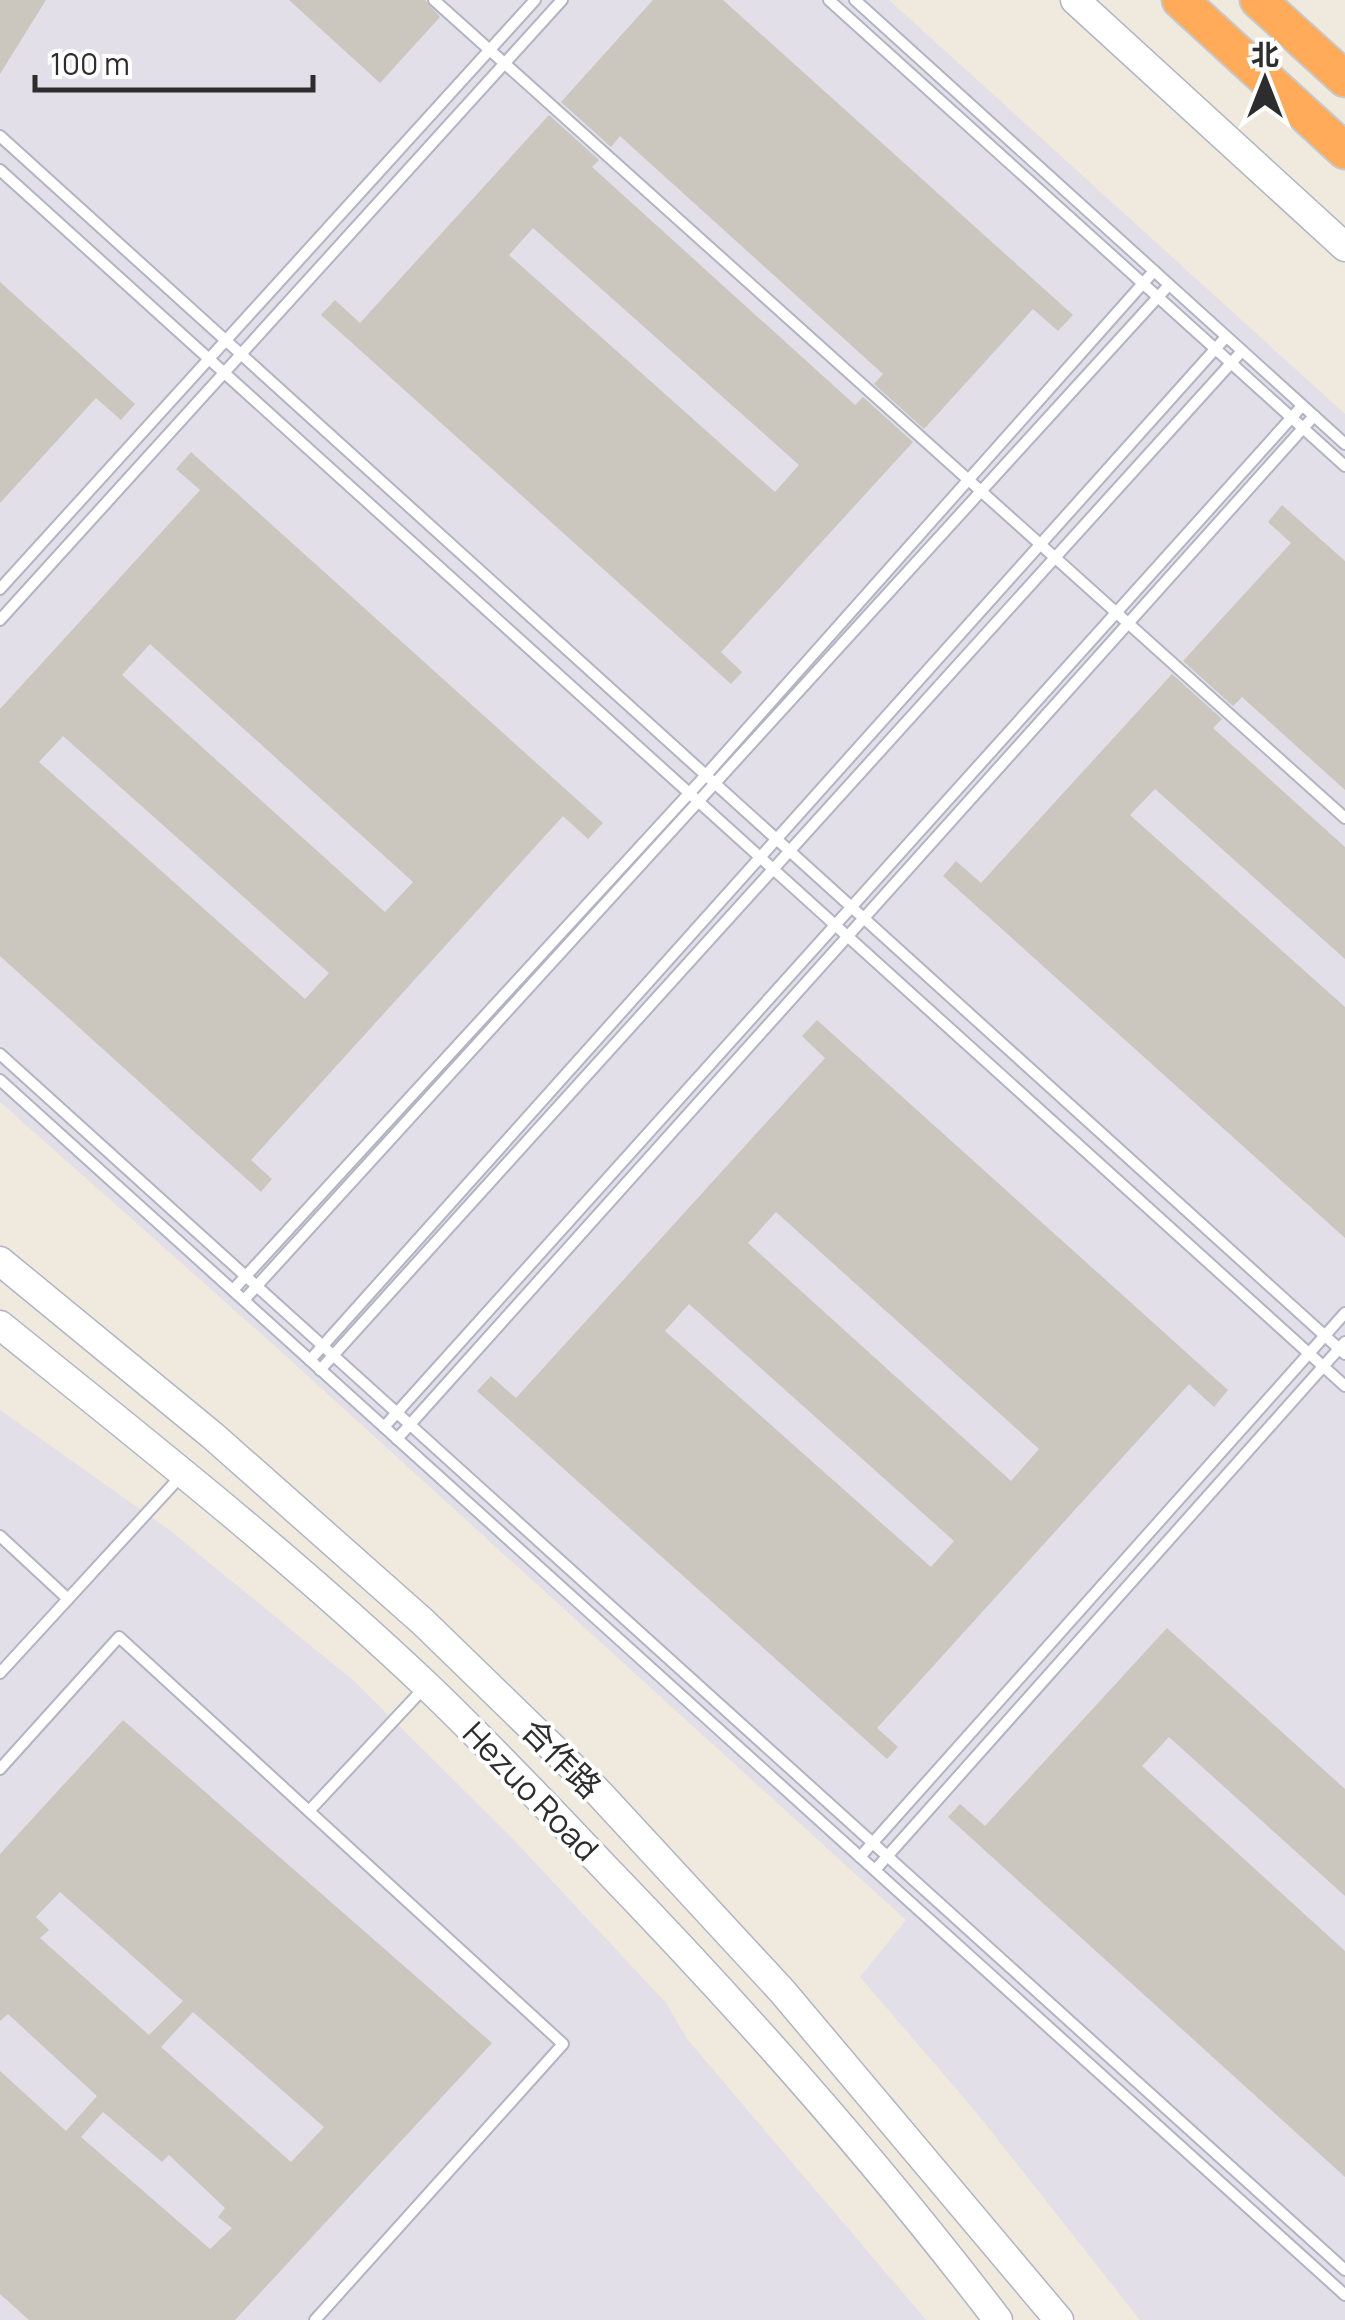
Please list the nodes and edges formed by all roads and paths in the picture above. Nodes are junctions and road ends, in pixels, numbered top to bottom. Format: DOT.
graph roads {
  1 [pos="434,0"];
  2 [pos="534,0"];
  3 [pos="562,0"];
  4 [pos="828,0"];
  5 [pos="855,0"];
  6 [pos="1075,0"];
  7 [pos="1180,0"];
  8 [pos="1258,0"];
  9 [pos="490,50"];
  10 [pos="505,63"];
  11 [pos="1345,79"];
  12 [pos="0,136"];
  13 [pos="1345,151"];
  14 [pos="0,170"];
  15 [pos="1345,247"];
  16 [pos="1154,271"];
  17 [pos="1142,283"];
  18 [pos="1170,285"];
  19 [pos="1158,298"];
  20 [pos="1226,337"];
  21 [pos="226,340"];
  22 [pos="1216,349"];
  23 [pos="1242,351"];
  24 [pos="241,354"];
  25 [pos="209,359"];
  26 [pos="1231,364"];
  27 [pos="224,372"];
  28 [pos="1302,406"];
  29 [pos="1314,416"];
  30 [pos="1291,418"];
  31 [pos="1303,428"];
  32 [pos="1345,444"];
  33 [pos="1345,466"];
  34 [pos="970,481"];
  35 [pos="982,491"];
  36 [pos="1041,544"];
  37 [pos="1056,558"];
  38 [pos="0,589"];
  39 [pos="1116,612"];
  40 [pos="0,620"];
  41 [pos="1128,623"];
  42 [pos="706,775"];
  43 [pos="715,784"];
  44 [pos="688,793"];
  45 [pos="698,802"];
  46 [pos="1345,818"];
  47 [pos="777,839"];
  48 [pos="790,851"];
  49 [pos="760,858"];
  50 [pos="773,869"];
  51 [pos="852,907"];
  52 [pos="864,918"];
  53 [pos="835,925"];
  54 [pos="848,936"];
  55 [pos="0,1054"];
  56 [pos="0,1080"];
  57 [pos="0,1261"];
  58 [pos="246,1276"];
  59 [pos="256,1286"];
  60 [pos="232,1290"];
  61 [pos="244,1300"];
  62 [pos="1345,1314"];
  63 [pos="0,1325"];
  64 [pos="1325,1336"];
  65 [pos="323,1346"];
  66 [pos="1343,1348"];
  67 [pos="1309,1354"];
  68 [pos="333,1356"];
  69 [pos="310,1360"];
  70 [pos="1324,1366"];
  71 [pos="320,1370"];
  72 [pos="1345,1386"];
  73 [pos="397,1413"];
  74 [pos="410,1425"];
  75 [pos="384,1427"];
  76 [pos="398,1439"];
  77 [pos="184,1472"];
  78 [pos="0,1536"];
  79 [pos="68,1599"];
  80 [pos="0,1673"];
  81 [pos="426,1685"];
  82 [pos="0,1769"];
  83 [pos="309,1812"];
  84 [pos="872,1842"];
  85 [pos="887,1856"];
  86 [pos="860,1857"];
  87 [pos="875,1870"];
  88 [pos="1344,2265"];
  89 [pos="1328,2279"];
  90 [pos="1343,2289"];
  91 [pos="315,2320"];
  92 [pos="998,2320"];
  93 [pos="1059,2320"];
  1 -- 9 [label="lane"];
  2 -- 9 [label="lane"];
  3 -- 10 [label="lane"];
  4 -- 17 [label="lane"];
  5 -- 16 [label="lane"];
  6 -- 15 [label="main road"];
  7 -- 13 [label="highway"];
  8 -- 11 [label="highway"];
  9 -- 10 [label="lane"];
  9 -- 21 [label="lane"];
  10 -- 24 [label="lane"];
  10 -- 34 [label="lane"];
  12 -- 21 [label="lane"];
  14 -- 25 [label="lane"];
  16 -- 17 [label="lane"];
  16 -- 18 [label="lane"];
  17 -- 19 [label="lane"];
  17 -- 34 [label="lane"];
  18 -- 19 [label="lane"];
  18 -- 20 [label="lane"];
  19 -- 22 [label="lane"];
  19 -- 35 [label="lane"];
  20 -- 22 [label="lane"];
  20 -- 23 [label="lane"];
  21 -- 24 [label="lane"];
  21 -- 25 [label="lane"];
  22 -- 26 [label="lane"];
  22 -- 36 [label="lane"];
  23 -- 26 [label="lane"];
  23 -- 28 [label="lane"];
  24 -- 27 [label="lane"];
  24 -- 42 [label="lane"];
  25 -- 27 [label="lane"];
  25 -- 38 [label="lane"];
  26 -- 30 [label="lane"];
  26 -- 37 [label="lane"];
  27 -- 40 [label="lane"];
  27 -- 44 [label="lane"];
  28 -- 29 [label="lane"];
  28 -- 30 [label="lane"];
  29 -- 31 [label="lane"];
  29 -- 32 [label="lane"];
  30 -- 31 [label="lane"];
  30 -- 39 [label="lane"];
  31 -- 33 [label="lane"];
  31 -- 41 [label="lane"];
  34 -- 35 [label="lane"];
  34 -- 42 [label="lane"];
  35 -- 36 [label="lane"];
  35 -- 43 [label="lane"];
  36 -- 37 [label="lane"];
  36 -- 47 [label="lane"];
  37 -- 39 [label="lane"];
  37 -- 48 [label="lane"];
  39 -- 41 [label="lane"];
  39 -- 51 [label="lane"];
  41 -- 46 [label="lane"];
  41 -- 52 [label="lane"];
  42 -- 43 [label="lane"];
  42 -- 44 [label="lane"];
  43 -- 45 [label="lane"];
  43 -- 47 [label="lane"];
  44 -- 45 [label="lane"];
  44 -- 58 [label="lane"];
  45 -- 49 [label="lane"];
  45 -- 59 [label="lane"];
  47 -- 48 [label="lane"];
  47 -- 49 [label="lane"];
  48 -- 50 [label="lane"];
  48 -- 51 [label="lane"];
  49 -- 50 [label="lane"];
  49 -- 65 [label="lane"];
  50 -- 53 [label="lane"];
  50 -- 68 [label="lane"];
  51 -- 52 [label="lane"];
  51 -- 53 [label="lane"];
  52 -- 54 [label="lane"];
  52 -- 64 [label="lane"];
  53 -- 54 [label="lane"];
  53 -- 73 [label="lane"];
  54 -- 67 [label="lane"];
  54 -- 74 [label="lane"];
  55 -- 58 [label="lane"];
  56 -- 60 [label="lane"];
  57 -- 93 [label="main road, 合作路"];
  58 -- 59 [label="lane"];
  58 -- 60 [label="lane"];
  59 -- 61 [label="lane"];
  59 -- 65 [label="lane"];
  60 -- 61 [label="lane"];
  61 -- 69 [label="lane"];
  62 -- 64 [label="lane"];
  63 -- 77 [label="main road, Hezuo Road"];
  64 -- 66 [label="lane"];
  64 -- 67 [label="lane"];
  65 -- 68 [label="lane"];
  65 -- 69 [label="lane"];
  66 -- 70 [label="lane"];
  67 -- 70 [label="lane"];
  67 -- 84 [label="lane"];
  68 -- 71 [label="lane"];
  68 -- 73 [label="lane"];
  69 -- 71 [label="lane"];
  70 -- 72 [label="lane"];
  70 -- 85 [label="lane"];
  71 -- 75 [label="lane"];
  73 -- 74 [label="lane"];
  73 -- 75 [label="lane"];
  74 -- 76 [label="lane"];
  74 -- 84 [label="lane"];
  75 -- 76 [label="lane"];
  76 -- 86 [label="lane"];
  77 -- 79 [label="lane"];
  77 -- 81 [label="main road, Hezuo Road"];
  78 -- 79 [label="lane"];
  79 -- 80 [label="lane"];
  81 -- 83 [label="lane"];
  81 -- 92 [label="main road, Hezuo Road"];
  82 -- 83 [label="lane"];
  83 -- 91 [label="lane"];
  84 -- 85 [label="lane"];
  84 -- 86 [label="lane"];
  85 -- 87 [label="lane"];
  85 -- 88 [label="lane"];
  86 -- 87 [label="lane"];
  87 -- 89 [label="lane"];
  88 -- 89 [label="lane"];
  89 -- 90 [label="lane"];
}
